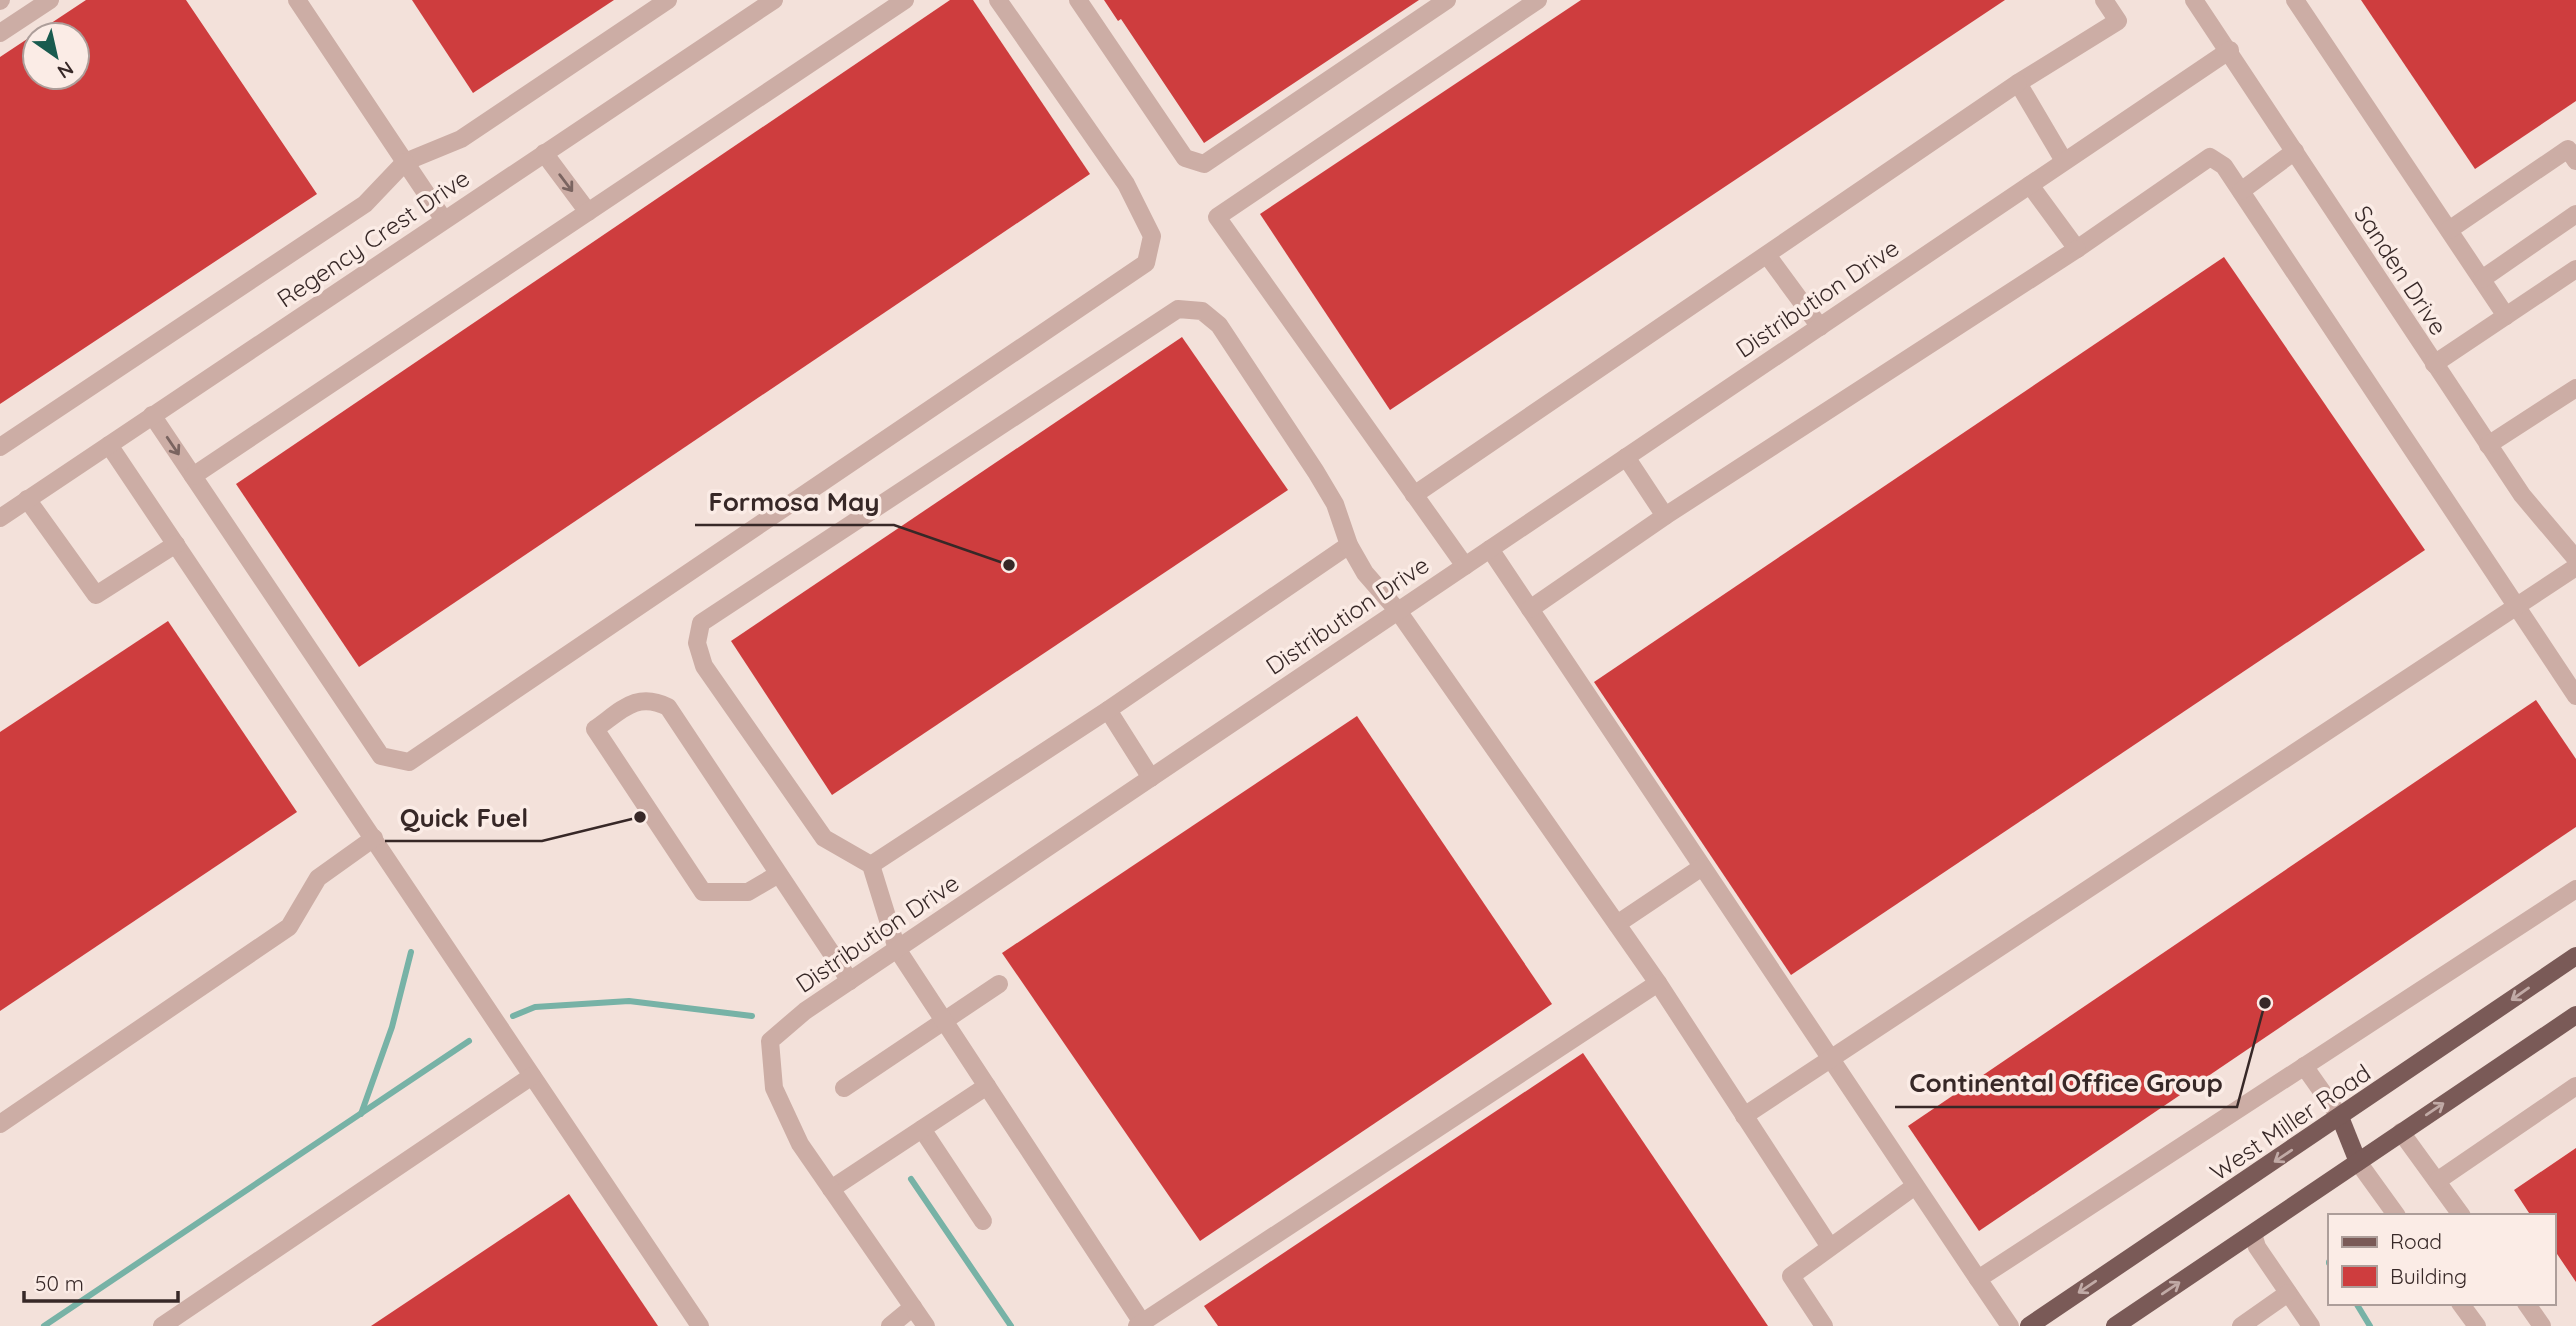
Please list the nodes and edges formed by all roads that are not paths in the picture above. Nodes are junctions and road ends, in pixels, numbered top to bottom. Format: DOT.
graph roads {
  1 [pos="50,0"];
  2 [pos="297,0"];
  3 [pos="668,0"];
  4 [pos="774,0"];
  5 [pos="905,0"];
  6 [pos="998,0"];
  7 [pos="1077,0"];
  8 [pos="1447,0"];
  9 [pos="1538,0"];
  10 [pos="2104,0"];
  11 [pos="2194,0"];
  12 [pos="2295,0"];
  13 [pos="0,33"];
  14 [pos="2230,50"];
  15 [pos="2018,83"];
  16 [pos="2295,151"];
  17 [pos="544,153"];
  18 [pos="2576,161"];
  19 [pos="405,162"];
  20 [pos="2064,162"];
  21 [pos="2030,185"];
  22 [pos="2241,191"];
  23 [pos="588,212"];
  24 [pos="2576,214"];
  25 [pos="444,220"];
  26 [pos="2449,230"];
  27 [pos="2077,249"];
  28 [pos="1767,255"];
  29 [pos="2576,269"];
  30 [pos="2482,279"];
  31 [pos="2506,316"];
  32 [pos="1820,327"];
  33 [pos="2434,364"];
  34 [pos="2576,388"];
  35 [pos="152,415"];
  36 [pos="109,445"];
  37 [pos="2488,446"];
  38 [pos="0,447"];
  39 [pos="1626,457"];
  40 [pos="193,476"];
  41 [pos="1414,495"];
  42 [pos="27,499"];
  43 [pos="1665,516"];
  44 [pos="0,518"];
  45 [pos="176,544"];
  46 [pos="1349,545"];
  47 [pos="1490,549"];
  48 [pos="2576,559"];
  49 [pos="1465,566"];
  50 [pos="2576,567"];
  51 [pos="2516,606"];
  52 [pos="1530,609"];
  53 [pos="1398,611"];
  54 [pos="2576,696"];
  55 [pos="1108,710"];
  56 [pos="1151,778"];
  57 [pos="374,838"];
  58 [pos="871,865"];
  59 [pos="1702,867"];
  60 [pos="777,875"];
  61 [pos="2576,889"];
  62 [pos="1618,924"];
  63 [pos="897,949"];
  64 [pos="2576,956"];
  65 [pos="850,981"];
  66 [pos="1658,983"];
  67 [pos="999,984"];
  68 [pos="2576,1015"];
  69 [pos="945,1021"];
  70 [pos="1830,1058"];
  71 [pos="2304,1066"];
  72 [pos="533,1076"];
  73 [pos="987,1086"];
  74 [pos="2576,1086"];
  75 [pos="845,1088"];
  76 [pos="1744,1116"];
  77 [pos="2340,1118"];
  78 [pos="0,1124"];
  79 [pos="922,1129"];
  80 [pos="2401,1132"];
  81 [pos="2358,1161"];
  82 [pos="2437,1181"];
  83 [pos="1915,1185"];
  84 [pos="831,1189"];
  85 [pos="2396,1214"];
  86 [pos="2461,1214"];
  87 [pos="983,1221"];
  88 [pos="2253,1234"];
  89 [pos="1830,1247"];
  90 [pos="1978,1279"];
  91 [pos="2288,1293"];
  92 [pos="2461,1305"];
  93 [pos="2527,1305"];
  94 [pos="913,1307"];
  95 [pos="1139,1324"];
  96 [pos="162,1326"];
  97 [pos="700,1326"];
  98 [pos="890,1326"];
  99 [pos="926,1326"];
  100 [pos="1824,1326"];
  101 [pos="2010,1326"];
  102 [pos="2029,1326"];
  103 [pos="2115,1326"];
  104 [pos="2241,1326"];
  105 [pos="2311,1326"];
  106 [pos="2477,1326"];
  107 [pos="2542,1326"];
  1 -- 13 [label="street"];
  2 -- 19 [label="street"];
  3 -- 19 [label="street"];
  4 -- 17 [label="street, Regency Crest Drive"];
  5 -- 23 [label="street"];
  6 -- 40 [label="street"];
  7 -- 8 [label="street"];
  9 -- 41 [label="street"];
  10 -- 15 [label="street"];
  11 -- 14 [label="street, Sanden Drive"];
  12 -- 26 [label="street"];
  14 -- 16 [label="street, Sanden Drive"];
  14 -- 20 [label="street, Distribution Drive"];
  15 -- 20 [label="street"];
  15 -- 28 [label="street"];
  16 -- 22 [label="street"];
  16 -- 33 [label="street, Sanden Drive"];
  17 -- 23 [label="street, one-way"];
  17 -- 25 [label="street, Regency Crest Drive"];
  18 -- 26 [label="street"];
  19 -- 25 [label="street"];
  19 -- 38 [label="street"];
  20 -- 21 [label="street, Distribution Drive"];
  21 -- 27 [label="street"];
  21 -- 32 [label="street, Distribution Drive"];
  22 -- 27 [label="street"];
  22 -- 51 [label="street"];
  23 -- 40 [label="street"];
  24 -- 30 [label="street"];
  25 -- 35 [label="street, Regency Crest Drive"];
  26 -- 30 [label="street"];
  27 -- 43 [label="street"];
  28 -- 32 [label="street"];
  28 -- 41 [label="street"];
  29 -- 31 [label="street"];
  30 -- 31 [label="street"];
  31 -- 33 [label="street"];
  32 -- 39 [label="street, Distribution Drive"];
  33 -- 37 [label="street, Sanden Drive"];
  34 -- 37 [label="street"];
  35 -- 36 [label="street, Regency Crest Drive"];
  35 -- 40 [label="street, one-way"];
  36 -- 42 [label="street, Regency Crest Drive"];
  36 -- 45 [label="street"];
  37 -- 48 [label="street, Sanden Drive"];
  39 -- 43 [label="street"];
  39 -- 47 [label="street, Distribution Drive"];
  41 -- 49 [label="street"];
  42 -- 44 [label="street, Regency Crest Drive"];
  42 -- 45 [label="street"];
  43 -- 52 [label="street"];
  45 -- 57 [label="street"];
  46 -- 53 [label="street"];
  46 -- 55 [label="street"];
  46 -- 58 [label="street"];
  47 -- 49 [label="street, Distribution Drive"];
  47 -- 52 [label="street"];
  49 -- 53 [label="street, Distribution Drive"];
  50 -- 51 [label="street"];
  51 -- 54 [label="street"];
  51 -- 70 [label="street"];
  52 -- 59 [label="street"];
  53 -- 56 [label="street, Distribution Drive"];
  53 -- 62 [label="street"];
  55 -- 56 [label="street"];
  55 -- 58 [label="street"];
  56 -- 63 [label="street, Distribution Drive"];
  57 -- 72 [label="street"];
  57 -- 78 [label="street"];
  58 -- 63 [label="street"];
  59 -- 62 [label="street"];
  59 -- 70 [label="street"];
  60 -- 60 [label="street"];
  60 -- 65 [label="street"];
  61 -- 71 [label="street"];
  62 -- 66 [label="street"];
  63 -- 65 [label="street, Distribution Drive"];
  63 -- 69 [label="street"];
  64 -- 77 [label="main road, West Miller Road, one-way"];
  65 -- 84 [label="street, Distribution Drive"];
  66 -- 76 [label="street"];
  66 -- 95 [label="street"];
  67 -- 69 [label="street"];
  80 -- 68 [label="main road, one-way"];
  69 -- 73 [label="street"];
  69 -- 75 [label="street"];
  70 -- 76 [label="street"];
  70 -- 83 [label="street"];
  71 -- 77 [label="street"];
  71 -- 90 [label="street"];
  72 -- 96 [label="street"];
  72 -- 97 [label="street"];
  73 -- 79 [label="street"];
  73 -- 95 [label="street"];
  74 -- 82 [label="street"];
  76 -- 89 [label="street"];
  77 -- 81 [label="main road"];
  77 -- 102 [label="main road, West Miller Road, one-way"];
  79 -- 84 [label="street"];
  79 -- 87 [label="street"];
  80 -- 81 [label="main road"];
  80 -- 82 [label="street"];
  81 -- 85 [label="street"];
  81 -- 88 [label="main road"];
  82 -- 86 [label="street"];
  83 -- 89 [label="street"];
  83 -- 90 [label="street"];
  84 -- 94 [label="street, Distribution Drive"];
  88 -- 91 [label="street"];
  103 -- 88 [label="main road, one-way"];
  89 -- 100 [label="street"];
  90 -- 101 [label="street"];
  91 -- 104 [label="street"];
  91 -- 105 [label="street"];
  92 -- 106 [label="street"];
  93 -- 107 [label="street"];
  94 -- 98 [label="street"];
  94 -- 99 [label="street, Distribution Drive"];
}
